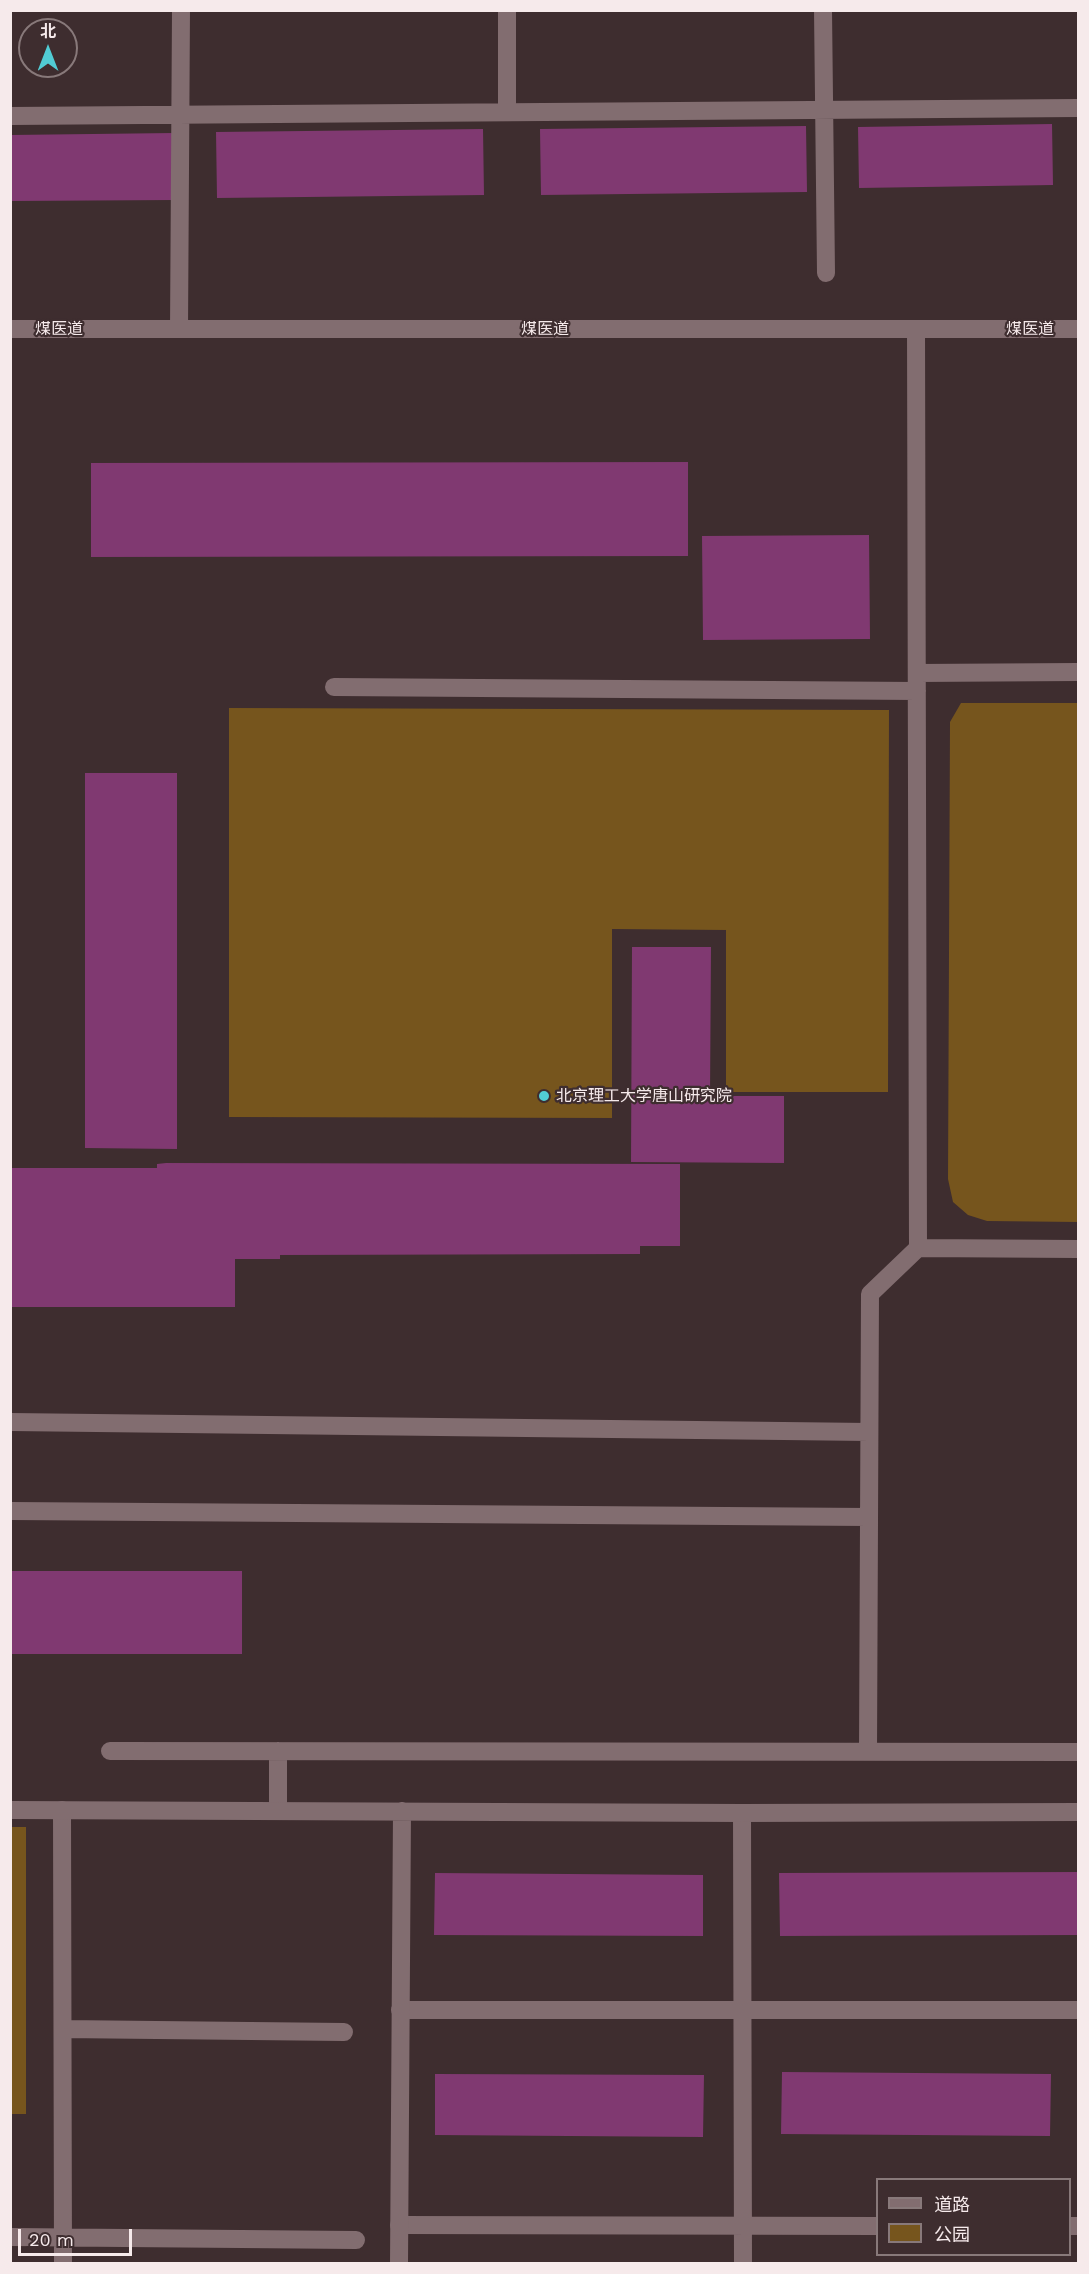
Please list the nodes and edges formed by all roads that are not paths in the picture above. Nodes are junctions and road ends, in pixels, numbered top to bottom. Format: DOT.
graph roads {
  1 [pos="181,10"];
  2 [pos="507,10"];
  3 [pos="823,10"];
  4 [pos="1078,108"];
  5 [pos="824,110"];
  6 [pos="507,112"];
  7 [pos="180,115"];
  8 [pos="10,116"];
  9 [pos="826,273"];
  10 [pos="916,328"];
  11 [pos="1078,328"];
  12 [pos="10,329"];
  13 [pos="179,329"];
  14 [pos="1078,672"];
  15 [pos="917,682"];
  16 [pos="334,687"];
  17 [pos="918,1248"];
  18 [pos="1078,1249"];
  19 [pos="10,1422"];
  20 [pos="869,1432"];
  21 [pos="10,1511"];
  22 [pos="868,1517"];
  23 [pos="110,1751"];
  24 [pos="278,1751"];
  25 [pos="868,1752"];
  26 [pos="1078,1752"];
  27 [pos="10,1810"];
  28 [pos="62,1810"];
  29 [pos="278,1811"];
  30 [pos="402,1811"];
  31 [pos="1078,1812"];
  32 [pos="742,1813"];
  33 [pos="742,2009"];
  34 [pos="400,2010"];
  35 [pos="1078,2010"];
  36 [pos="63,2029"];
  37 [pos="344,2032"];
  38 [pos="399,2225"];
  39 [pos="743,2226"];
  40 [pos="876,2226"];
  41 [pos="10,2237"];
  42 [pos="63,2237"];
  43 [pos="356,2240"];
  44 [pos="63,2264"];
  45 [pos="399,2264"];
  46 [pos="743,2264"];
  1 -- 7 [label="street"];
  2 -- 6 [label="street"];
  3 -- 5 [label="street"];
  4 -- 5 [label="street"];
  5 -- 6 [label="street"];
  5 -- 9 [label="street"];
  6 -- 7 [label="street"];
  7 -- 8 [label="street"];
  7 -- 13 [label="street"];
  10 -- 11 [label="street, 煤医道"];
  10 -- 13 [label="street, 煤医道"];
  10 -- 15 [label="street"];
  12 -- 13 [label="street, 煤医道"];
  14 -- 15 [label="street"];
  15 -- 16 [label="street"];
  15 -- 17 [label="street"];
  17 -- 18 [label="street"];
  17 -- 20 [label="street"];
  19 -- 20 [label="street"];
  20 -- 22 [label="street"];
  21 -- 22 [label="street"];
  22 -- 25 [label="street"];
  23 -- 24 [label="street"];
  24 -- 25 [label="street"];
  24 -- 29 [label="street"];
  25 -- 26 [label="street"];
  27 -- 28 [label="street"];
  28 -- 29 [label="street"];
  28 -- 36 [label="street"];
  29 -- 30 [label="street"];
  30 -- 32 [label="street"];
  30 -- 34 [label="street"];
  31 -- 32 [label="street"];
  32 -- 33 [label="street"];
  33 -- 34 [label="street"];
  33 -- 35 [label="street"];
  33 -- 39 [label="street"];
  34 -- 38 [label="street"];
  36 -- 37 [label="street"];
  36 -- 42 [label="street"];
  38 -- 39 [label="street"];
  38 -- 45 [label="street"];
  39 -- 40 [label="street"];
  39 -- 46 [label="street"];
  41 -- 42 [label="street"];
  42 -- 43 [label="street"];
  42 -- 44 [label="street"];
}
